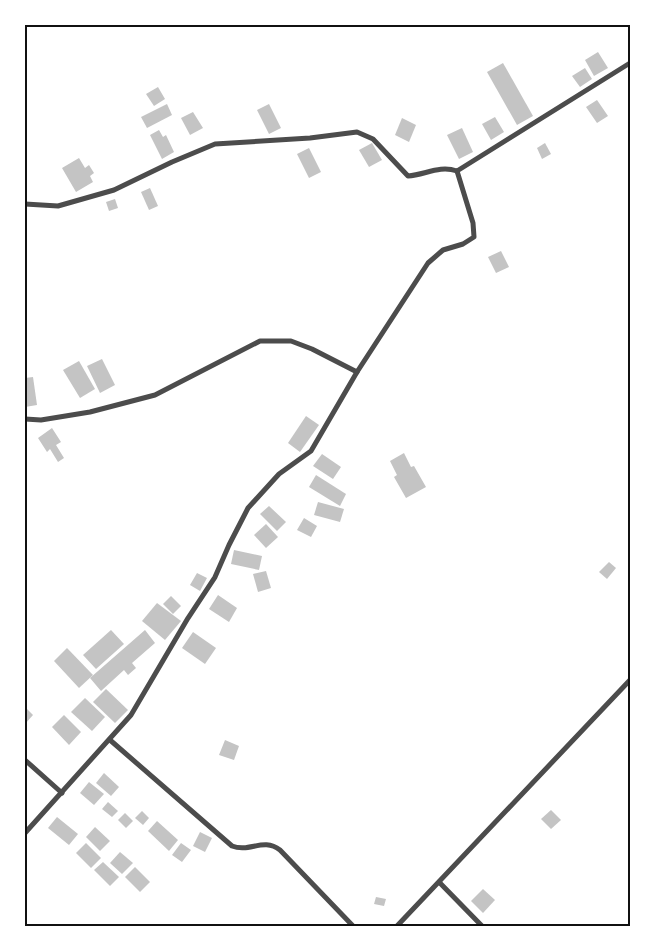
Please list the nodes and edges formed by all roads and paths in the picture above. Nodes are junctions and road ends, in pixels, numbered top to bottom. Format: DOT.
graph roads {
  1 [pos="630,63"];
  2 [pos="457,171"];
  3 [pos="25,204"];
  4 [pos="357,372"];
  5 [pos="25,419"];
  6 [pos="630,680"];
  7 [pos="110,740"];
  8 [pos="25,760"];
  9 [pos="62,793"];
  10 [pos="25,833"];
  11 [pos="439,882"];
  12 [pos="354,926"];
  13 [pos="397,926"];
  14 [pos="482,926"];
  1 -- 2 [label="street"];
  2 -- 3 [label="street"];
  2 -- 4 [label="street"];
  4 -- 5 [label="street"];
  4 -- 7 [label="street"];
  6 -- 11 [label="street"];
  7 -- 9 [label="street"];
  7 -- 12 [label="street"];
  8 -- 9 [label="street"];
  9 -- 10 [label="street"];
  11 -- 13 [label="street"];
  11 -- 14 [label="street"];
}
